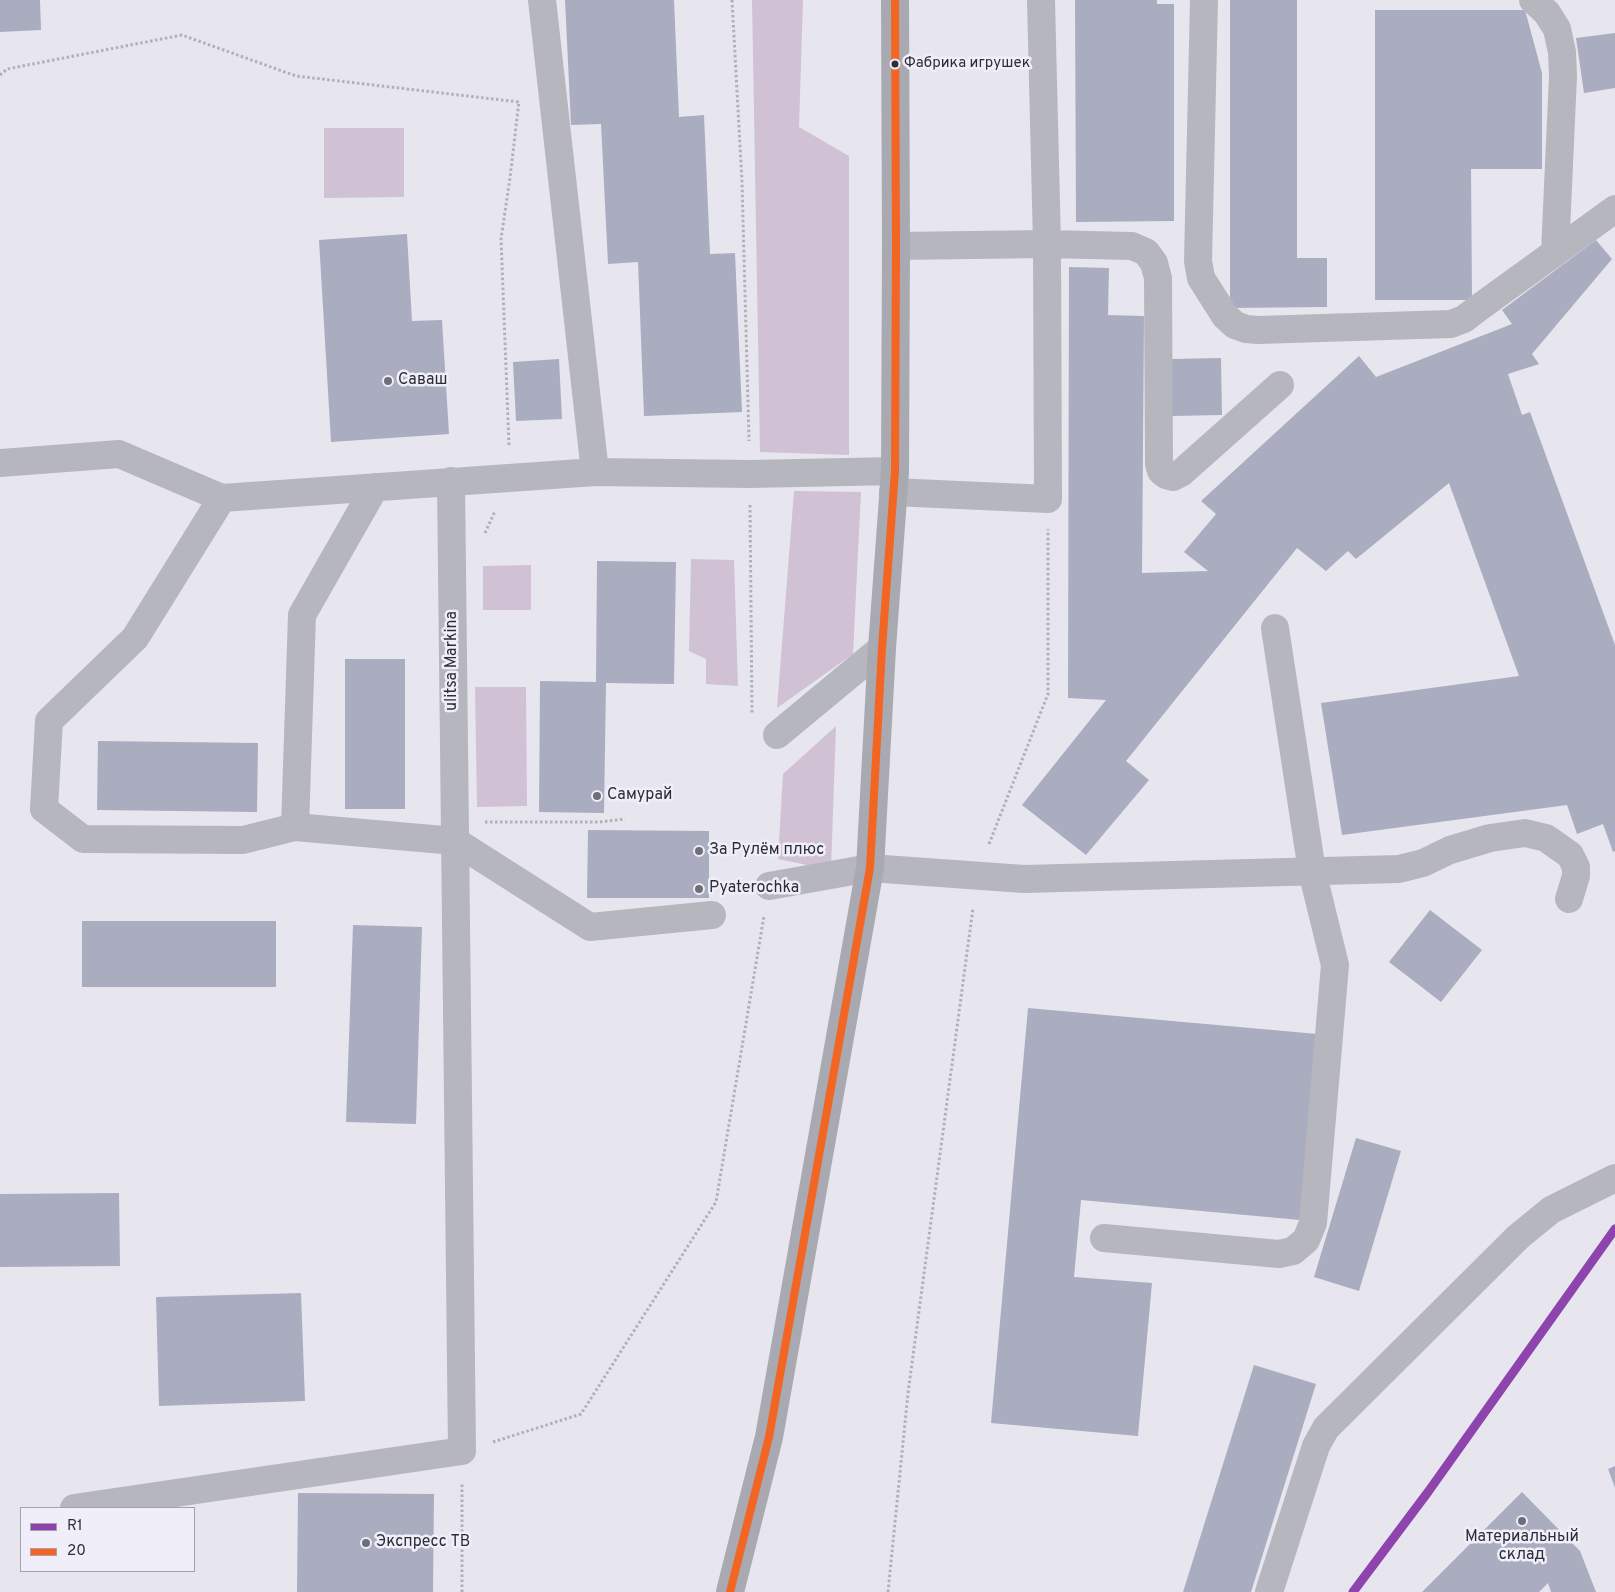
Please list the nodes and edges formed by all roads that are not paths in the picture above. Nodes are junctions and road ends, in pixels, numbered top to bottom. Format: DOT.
graph roads {
  1 [pos="542,0"];
  2 [pos="895,0"];
  3 [pos="1041,0"];
  4 [pos="1204,0"];
  5 [pos="1533,0"];
  6 [pos="1615,209"];
  7 [pos="1047,244"];
  8 [pos="896,246"];
  9 [pos="1556,253"];
  10 [pos="1198,261"];
  11 [pos="1154,264"];
  12 [pos="1280,385"];
  13 [pos="0,463"];
  14 [pos="595,472"];
  15 [pos="451,482"];
  16 [pos="894,482"];
  17 [pos="375,487"];
  18 [pos="222,498"];
  19 [pos="1274,628"];
  20 [pos="882,648"];
  21 [pos="778,735"];
  22 [pos="295,827"];
  23 [pos="455,832"];
  24 [pos="870,868"];
  25 [pos="1312,872"];
  26 [pos="770,886"];
  27 [pos="1569,899"];
  28 [pos="712,914"];
  29 [pos="1615,1178"];
  30 [pos="1104,1238"];
  31 [pos="81,1507"];
  32 [pos="730,1592"];
  33 [pos="1269,1592"];
  1 -- 14 [label="street"];
  2 -- 8 [label="main road"];
  3 -- 7 [label="street"];
  4 -- 10 [label="street"];
  5 -- 9 [label="street"];
  6 -- 9 [label="street"];
  7 -- 8 [label="street"];
  7 -- 11 [label="street"];
  7 -- 16 [label="street"];
  8 -- 16 [label="main road"];
  9 -- 10 [label="street"];
  10 -- 11 [label="street"];
  11 -- 12 [label="street"];
  13 -- 18 [label="street"];
  14 -- 15 [label="street"];
  14 -- 16 [label="street"];
  15 -- 17 [label="street"];
  15 -- 23 [label="street, ulitsa Markina"];
  16 -- 20 [label="main road"];
  17 -- 18 [label="street"];
  17 -- 22 [label="street"];
  18 -- 22 [label="street"];
  19 -- 25 [label="street"];
  20 -- 21 [label="street"];
  20 -- 24 [label="main road"];
  22 -- 23 [label="street"];
  23 -- 28 [label="street"];
  23 -- 31 [label="street, ulitsa Markina"];
  24 -- 25 [label="street"];
  24 -- 26 [label="street"];
  24 -- 32 [label="main road"];
  25 -- 27 [label="street"];
  25 -- 30 [label="street"];
  29 -- 33 [label="street"];
}
